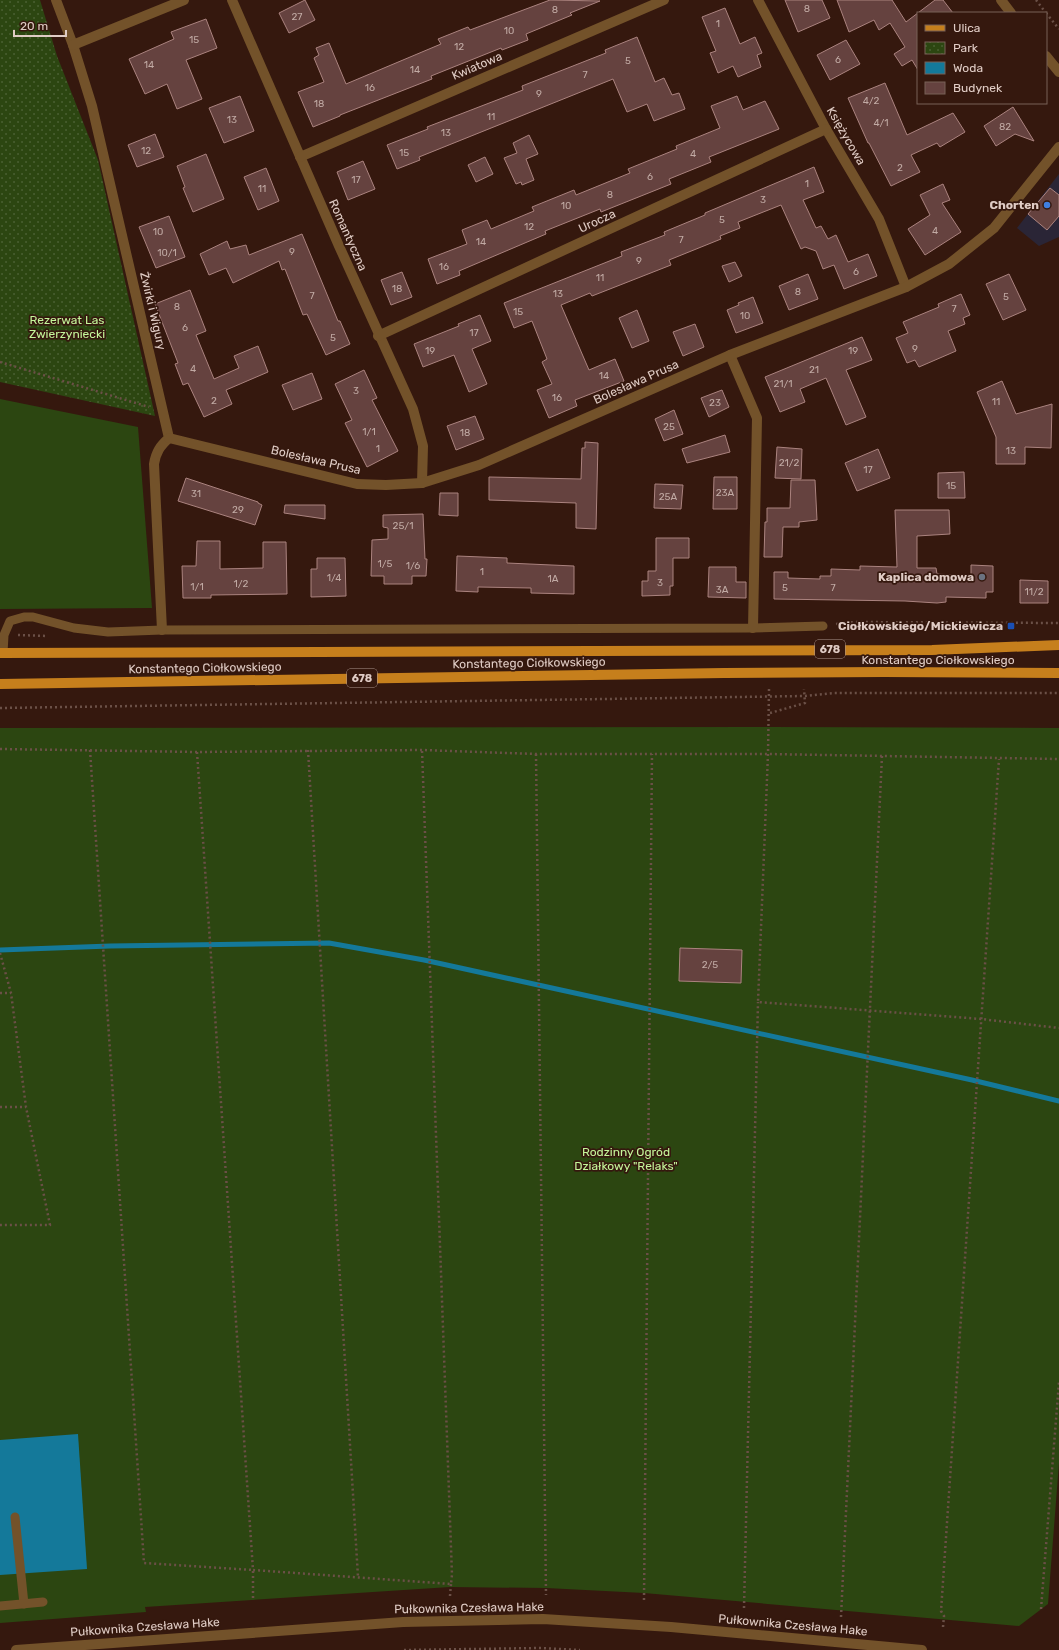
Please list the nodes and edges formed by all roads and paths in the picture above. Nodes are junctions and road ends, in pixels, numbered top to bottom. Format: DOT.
graph roads {
  1 [pos="56,0"];
  2 [pos="184,0"];
  3 [pos="232,0"];
  4 [pos="664,0"];
  5 [pos="758,0"];
  6 [pos="1001,0"];
  7 [pos="1036,0"];
  8 [pos="1011,12"];
  9 [pos="1045,12"];
  10 [pos="1047,14"];
  11 [pos="1059,29"];
  12 [pos="73,45"];
  13 [pos="1047,57"];
  14 [pos="1059,72"];
  15 [pos="826,129"];
  16 [pos="1059,147"];
  17 [pos="300,157"];
  18 [pos="906,287"];
  19 [pos="378,336"];
  20 [pos="730,355"];
  21 [pos="0,362"];
  22 [pos="163,411"];
  23 [pos="169,438"];
  24 [pos="422,483"];
  25 [pos="1059,623"];
  26 [pos="823,626"];
  27 [pos="753,628"];
  28 [pos="162,630"];
  29 [pos="4,635"];
  30 [pos="51,636"];
  31 [pos="1059,645"];
  32 [pos="2,653"];
  33 [pos="1059,673"];
  34 [pos="0,684"];
  35 [pos="769,689"];
  36 [pos="804,689"];
  37 [pos="1059,693"];
  38 [pos="769,696"];
  39 [pos="805,696"];
  40 [pos="0,708"];
  41 [pos="770,713"];
  42 [pos="0,749"];
  43 [pos="90,750"];
  44 [pos="308,750"];
  45 [pos="422,750"];
  46 [pos="197,752"];
  47 [pos="536,754"];
  48 [pos="652,754"];
  49 [pos="768,754"];
  50 [pos="882,756"];
  51 [pos="999,759"];
  52 [pos="1059,759"];
  53 [pos="0,953"];
  54 [pos="0,993"];
  55 [pos="10,993"];
  56 [pos="758,1002"];
  57 [pos="870,1010"];
  58 [pos="981,1019"];
  59 [pos="1059,1028"];
  60 [pos="0,1107"];
  61 [pos="26,1107"];
  62 [pos="0,1225"];
  63 [pos="1059,1382"];
  64 [pos="15,1517"];
  65 [pos="253,1570"];
  66 [pos="358,1577"];
  67 [pos="451,1584"];
  68 [pos="546,1595"];
  69 [pos="450,1596"];
  70 [pos="253,1599"];
  71 [pos="644,1600"];
  72 [pos="43,1602"];
  73 [pos="24,1604"];
  74 [pos="0,1606"];
  75 [pos="744,1608"];
  76 [pos="1041,1609"];
  77 [pos="841,1617"];
  78 [pos="943,1627"];
  79 [pos="16,1650"];
  80 [pos="404,1650"];
  81 [pos="580,1650"];
  82 [pos="922,1650"];
  1 -- 12 [label="street, Żwirki i Wigury"];
  2 -- 12 [label="street"];
  3 -- 17 [label="street, Romantyczna"];
  4 -- 17 [label="street, Kwiatowa"];
  5 -- 15 [label="street, Księżycowa"];
  6 -- 8 [label="street"];
  7 -- 9 [label="path"];
  10 -- 11 [label="path"];
  12 -- 22 [label="street, Żwirki i Wigury"];
  13 -- 14 [label="street"];
  15 -- 18 [label="street, Księżycowa"];
  15 -- 19 [label="street, Urocza"];
  16 -- 18 [label="street, Bolesława Prusa"];
  17 -- 19 [label="street, Romantyczna"];
  18 -- 20 [label="street, Bolesława Prusa"];
  19 -- 24 [label="street, Romantyczna"];
  20 -- 24 [label="street, Bolesława Prusa"];
  20 -- 27 [label="street"];
  21 -- 22 [label="path"];
  22 -- 23 [label="street, Żwirki i Wigury"];
  23 -- 24 [label="street, Bolesława Prusa"];
  23 -- 28 [label="street"];
  25 -- 26 [label="path"];
  26 -- 27 [label="lane"];
  27 -- 28 [label="lane"];
  28 -- 29 [label="lane"];
  29 -- 30 [label="path"];
  29 -- 32 [label="lane"];
  31 -- 32 [label="main road, Konstantego Ciołkowskiego / 678"];
  33 -- 34 [label="main road, Konstantego Ciołkowskiego / 678"];
  35 -- 38 [label="path"];
  36 -- 39 [label="path"];
  37 -- 39 [label="path"];
  38 -- 39 [label="path"];
  38 -- 40 [label="path"];
  38 -- 41 [label="path"];
  39 -- 41 [label="path"];
  41 -- 49 [label="path"];
  42 -- 43 [label="path"];
  43 -- 46 [label="path"];
  43 -- 65 [label="path"];
  44 -- 45 [label="path"];
  44 -- 46 [label="path"];
  44 -- 66 [label="path"];
  45 -- 47 [label="path"];
  45 -- 67 [label="path"];
  46 -- 65 [label="path"];
  47 -- 48 [label="path"];
  47 -- 68 [label="path"];
  48 -- 49 [label="path"];
  48 -- 71 [label="path"];
  49 -- 50 [label="path"];
  49 -- 56 [label="path"];
  50 -- 51 [label="path"];
  50 -- 57 [label="path"];
  51 -- 52 [label="path"];
  51 -- 58 [label="path"];
  53 -- 55 [label="path"];
  54 -- 55 [label="path"];
  55 -- 61 [label="path"];
  56 -- 57 [label="path"];
  56 -- 75 [label="path"];
  57 -- 58 [label="path"];
  57 -- 77 [label="path"];
  58 -- 59 [label="path"];
  58 -- 78 [label="path"];
  60 -- 61 [label="path"];
  61 -- 62 [label="path"];
  63 -- 76 [label="path"];
  64 -- 73 [label="lane"];
  65 -- 66 [label="path"];
  65 -- 70 [label="path"];
  66 -- 67 [label="path"];
  67 -- 69 [label="path"];
  72 -- 73 [label="lane"];
  73 -- 74 [label="lane"];
  79 -- 82 [label="street, Pułkownika Czesława Hake"];
  80 -- 81 [label="path"];
}
